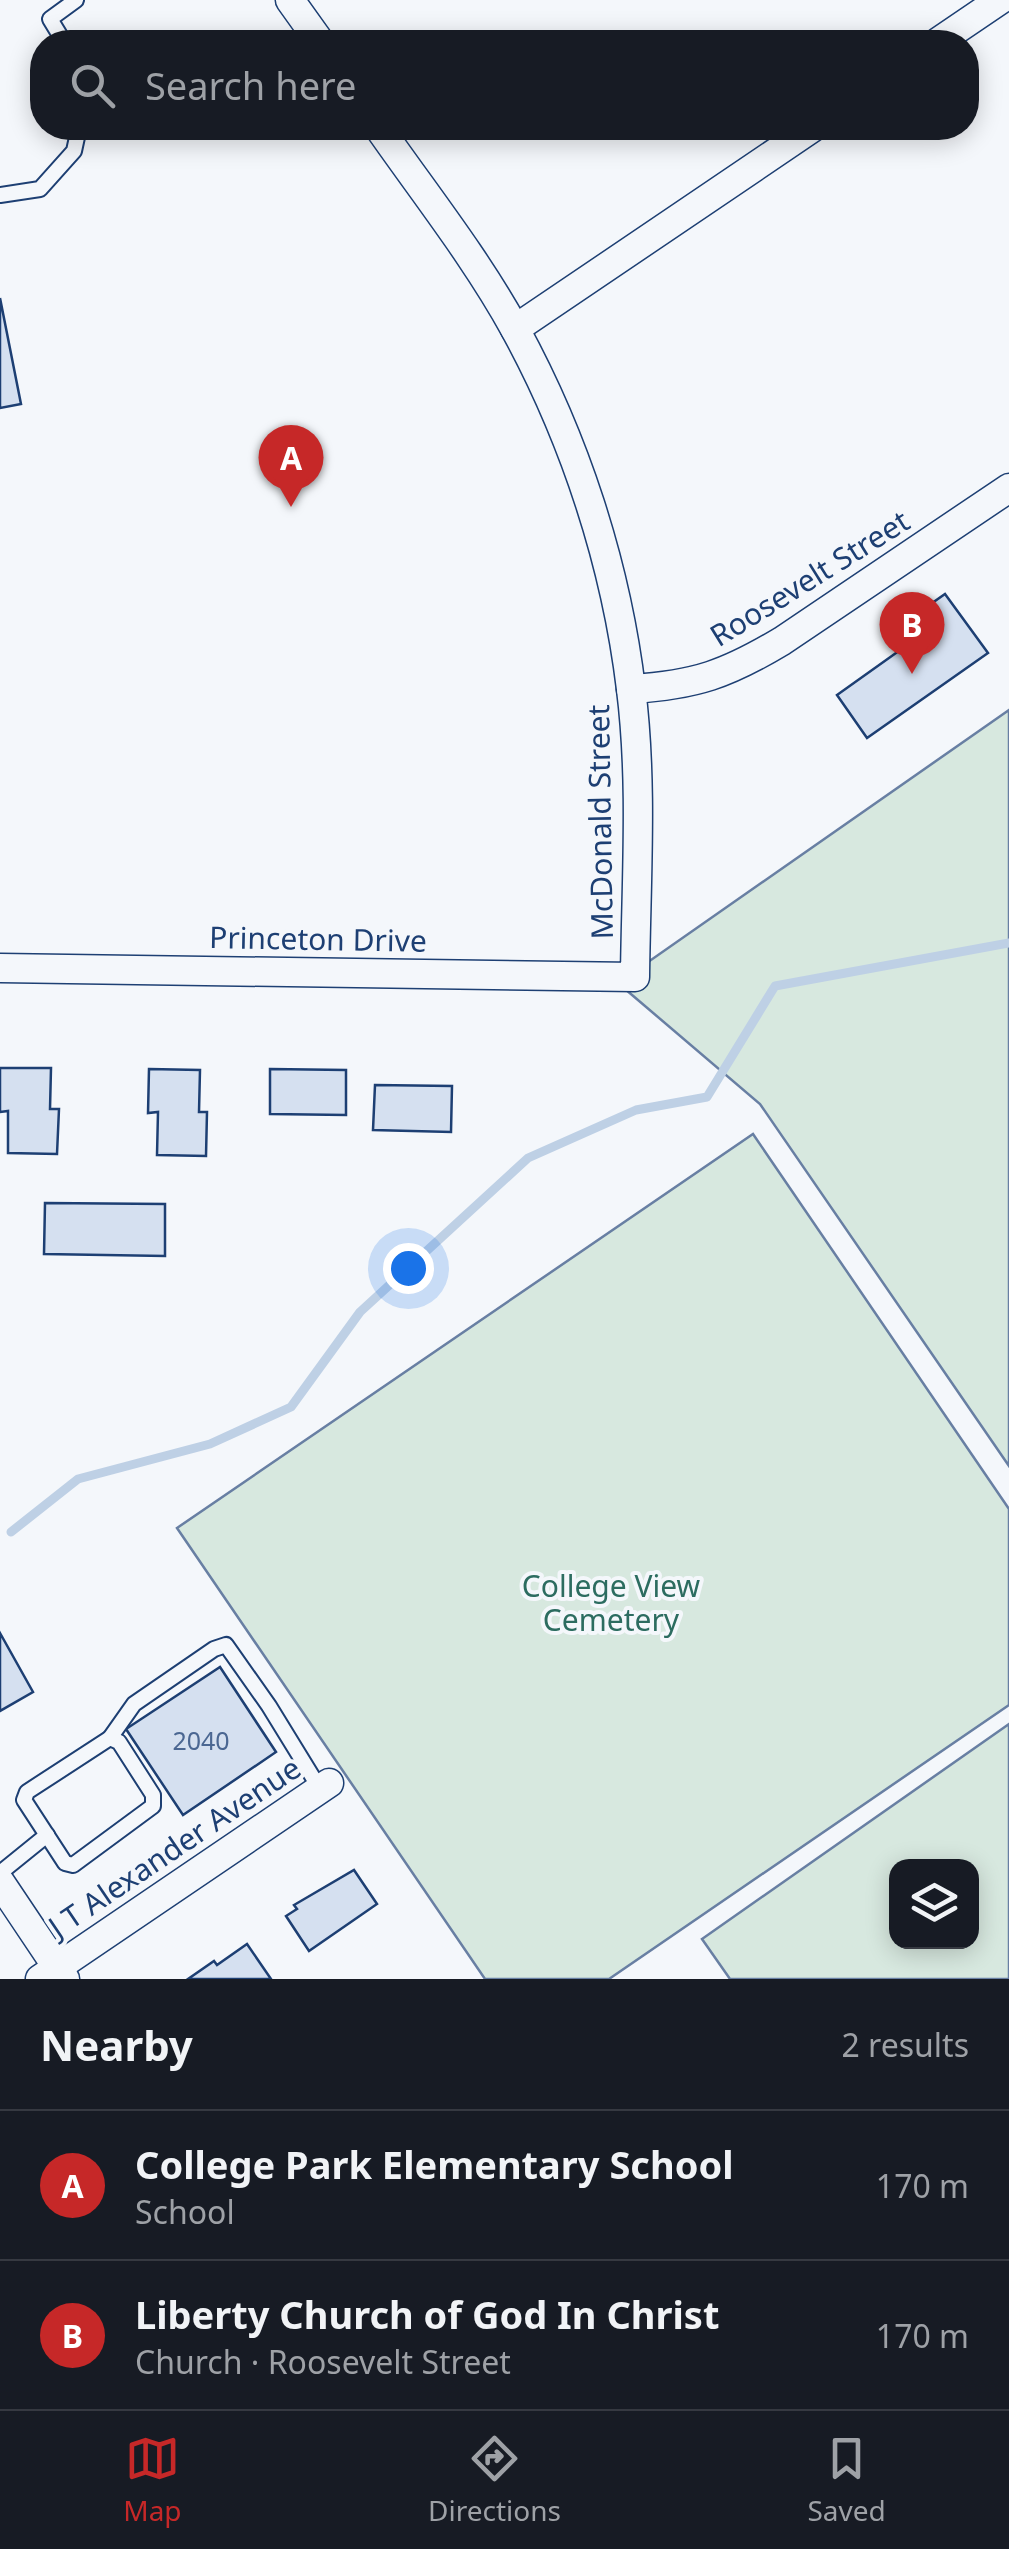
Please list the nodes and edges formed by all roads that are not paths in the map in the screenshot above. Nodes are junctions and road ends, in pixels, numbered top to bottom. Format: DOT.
graph roads {
  1 [pos="76,0"];
  2 [pos="290,0"];
  3 [pos="1000,0"];
  4 [pos="57,30"];
  5 [pos="311,30"];
  6 [pos="956,30"];
  7 [pos="76,140"];
  8 [pos="387,140"];
  9 [pos="794,140"];
  10 [pos="0,196"];
  11 [pos="515,329"];
  12 [pos="1009,488"];
  13 [pos="632,690"];
  14 [pos="0,968"];
  15 [pos="634,977"];
  16 [pos="110,1738"];
  17 [pos="324,1786"];
  18 [pos="47,1835"];
  19 [pos="0,1873"];
  20 [pos="0,1882"];
  21 [pos="54,1975"];
  1 -- 4 [label="lane"];
  2 -- 5 [label="street"];
  3 -- 6 [label="street"];
  7 -- 10 [label="lane"];
  8 -- 11 [label="street, McDonald Street"];
  9 -- 11 [label="street"];
  11 -- 13 [label="street, McDonald Street"];
  12 -- 13 [label="street, Roosevelt Street"];
  13 -- 15 [label="street, McDonald Street"];
  14 -- 15 [label="street, Princeton Drive"];
  16 -- 17 [label="lane"];
  16 -- 18 [label="lane"];
  16 -- 18 [label="lane"];
  17 -- 21 [label="street, J T Alexander Avenue"];
  18 -- 19 [label="lane"];
  20 -- 21 [label="street"];
}
